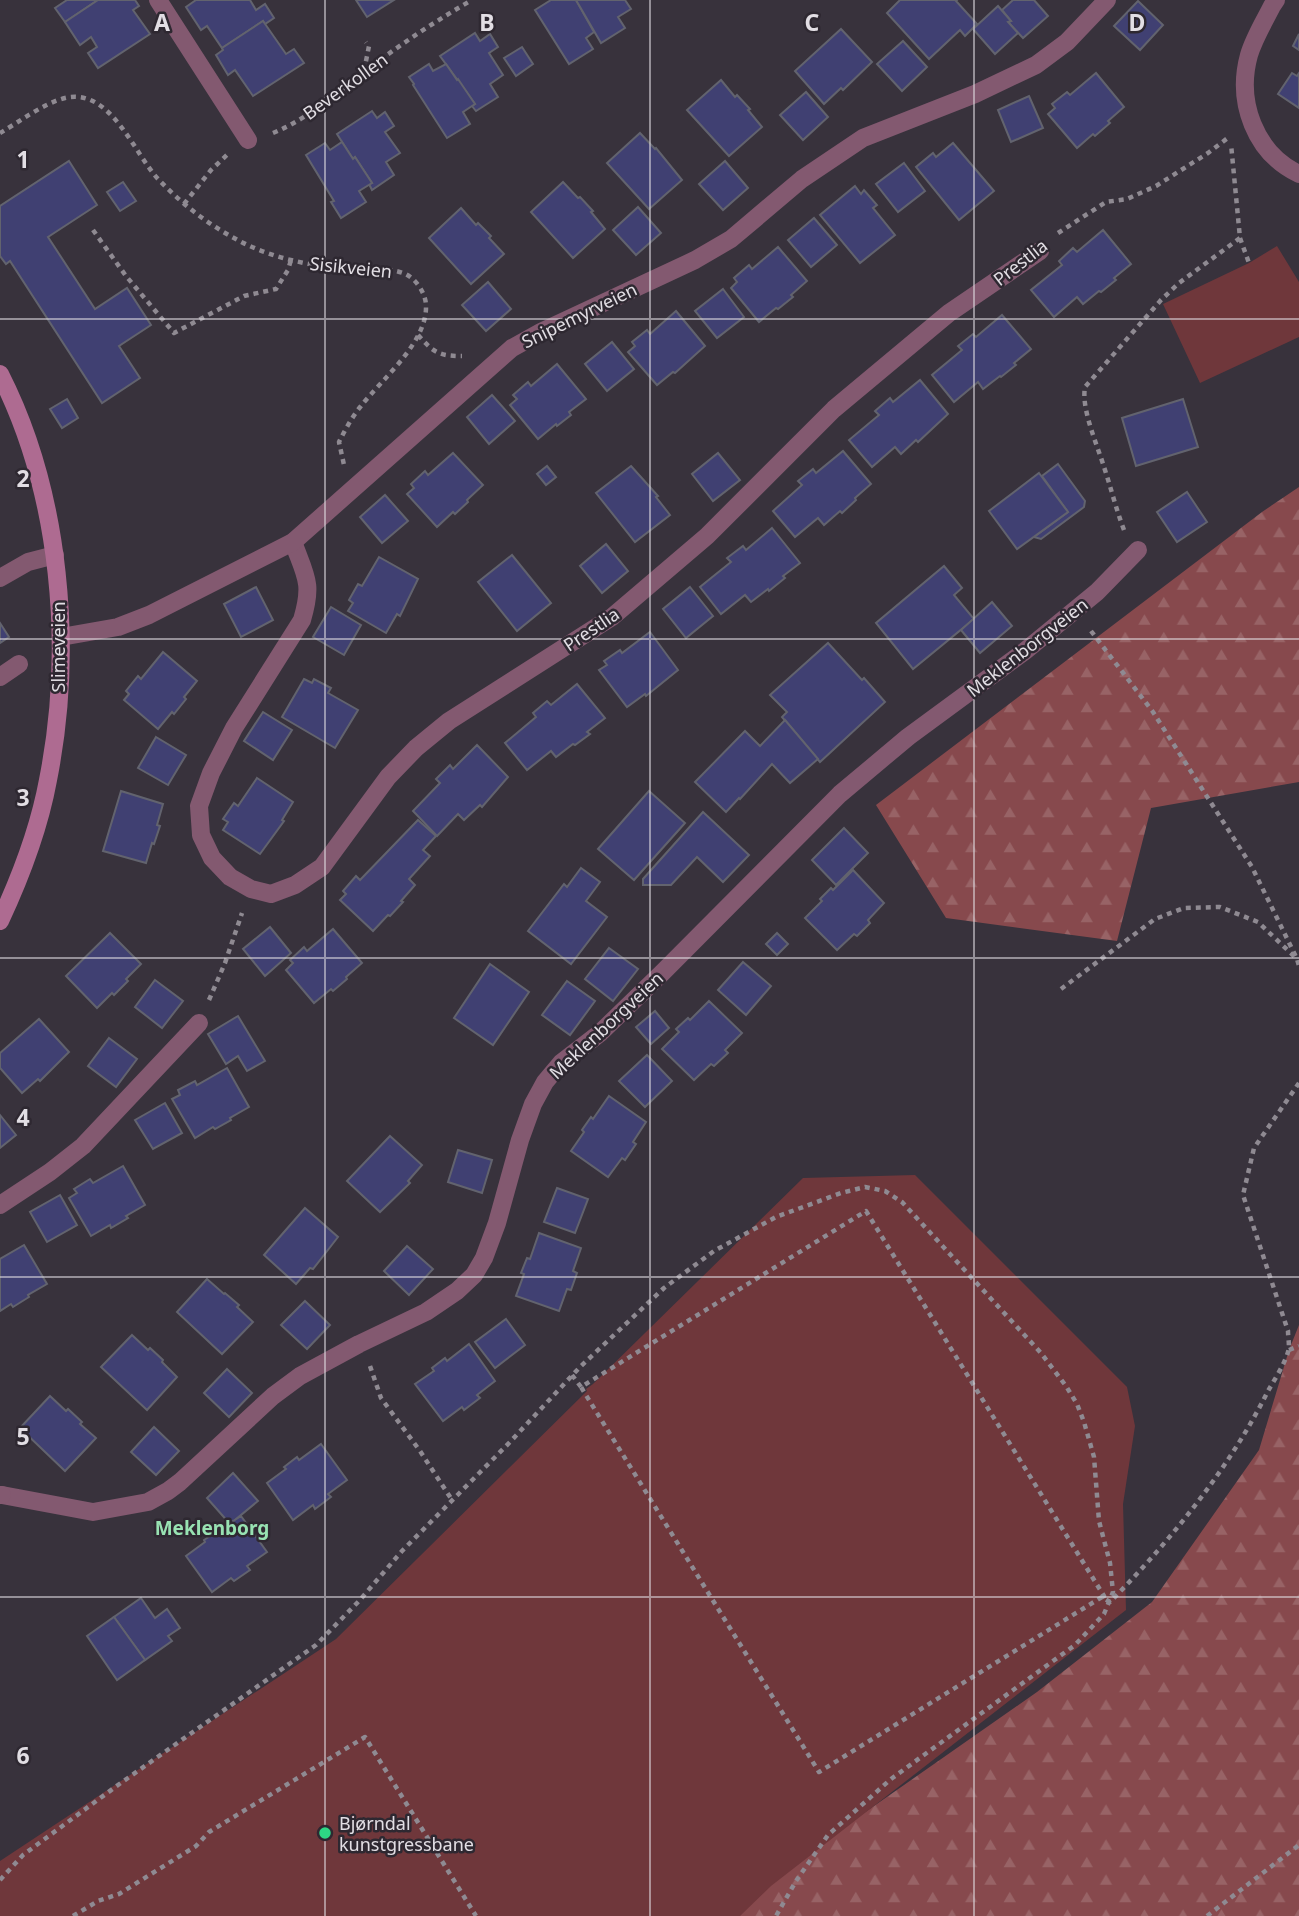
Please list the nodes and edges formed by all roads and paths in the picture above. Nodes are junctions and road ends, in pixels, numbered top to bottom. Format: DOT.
graph roads {
  1 [pos="158,0"];
  2 [pos="472,0"];
  3 [pos="1107,0"];
  4 [pos="1276,0"];
  5 [pos="366,42"];
  6 [pos="364,72"];
  7 [pos="0,133"];
  8 [pos="248,140"];
  9 [pos="1299,174"];
  10 [pos="184,204"];
  11 [pos="93,230"];
  12 [pos="1240,238"];
  13 [pos="1040,251"];
  14 [pos="291,260"];
  15 [pos="1249,263"];
  16 [pos="418,335"];
  17 [pos="467,356"];
  18 [pos="0,373"];
  19 [pos="353,490"];
  20 [pos="293,542"];
  21 [pos="1138,550"];
  22 [pos="55,555"];
  23 [pos="0,578"];
  24 [pos="1076,610"];
  25 [pos="61,637"];
  26 [pos="19,664"];
  27 [pos="0,677"];
  28 [pos="251,889"];
  29 [pos="0,921"];
  30 [pos="1297,959"];
  31 [pos="1299,966"];
  32 [pos="1061,989"];
  33 [pos="199,1023"];
  34 [pos="1299,1083"];
  35 [pos="0,1205"];
  36 [pos="361,1343"];
  37 [pos="1299,1346"];
  38 [pos="1289,1350"];
  39 [pos="572,1375"];
  40 [pos="581,1387"];
  41 [pos="1,1495"];
  42 [pos="452,1500"];
  43 [pos="1102,1597"];
  44 [pos="1110,1602"];
  45 [pos="1299,1845"];
  46 [pos="0,1880"];
  47 [pos="73,1916"];
  48 [pos="476,1916"];
  49 [pos="776,1916"];
  50 [pos="1207,1916"];
  1 -- 8 [label="street"];
  2 -- 6 [label="path, Beverkollen"];
  3 -- 19 [label="street, Snipemyrveien"];
  4 -- 9 [label="street"];
  5 -- 6 [label="path"];
  6 -- 8 [label="path, Beverkollen"];
  7 -- 10 [label="path, Sisikveien"];
  8 -- 10 [label="path"];
  10 -- 14 [label="path, Sisikveien"];
  11 -- 14 [label="path"];
  12 -- 13 [label="path, Prestlia"];
  12 -- 15 [label="path"];
  12 -- 21 [label="path"];
  13 -- 28 [label="street, Prestlia"];
  14 -- 16 [label="path, Sisikveien"];
  16 -- 17 [label="path"];
  16 -- 19 [label="path, Sisikveien"];
  18 -- 22 [label="street, Slimeveien"];
  19 -- 20 [label="street, Snipemyrveien"];
  20 -- 25 [label="street, Snipemyrveien"];
  20 -- 28 [label="street"];
  21 -- 24 [label="street, Meklenborgveien"];
  22 -- 23 [label="street"];
  22 -- 25 [label="street, Slimeveien"];
  24 -- 30 [label="path"];
  24 -- 36 [label="street, Meklenborgveien"];
  25 -- 29 [label="street, Slimeveien"];
  26 -- 27 [label="street"];
  28 -- 33 [label="path"];
  30 -- 31 [label="path"];
  30 -- 32 [label="path"];
  33 -- 35 [label="street"];
  34 -- 38 [label="path"];
  36 -- 41 [label="street, Meklenborgveien"];
  36 -- 42 [label="path"];
  37 -- 38 [label="path"];
  38 -- 44 [label="path"];
  39 -- 40 [label="path"];
  39 -- 42 [label="path"];
  39 -- 44 [label="path"];
  40 -- 43 [label="path"];
  40 -- 43 [label="path"];
  42 -- 46 [label="path"];
  43 -- 44 [label="path"];
  44 -- 49 [label="path"];
  45 -- 50 [label="path"];
  47 -- 48 [label="path"];
}
